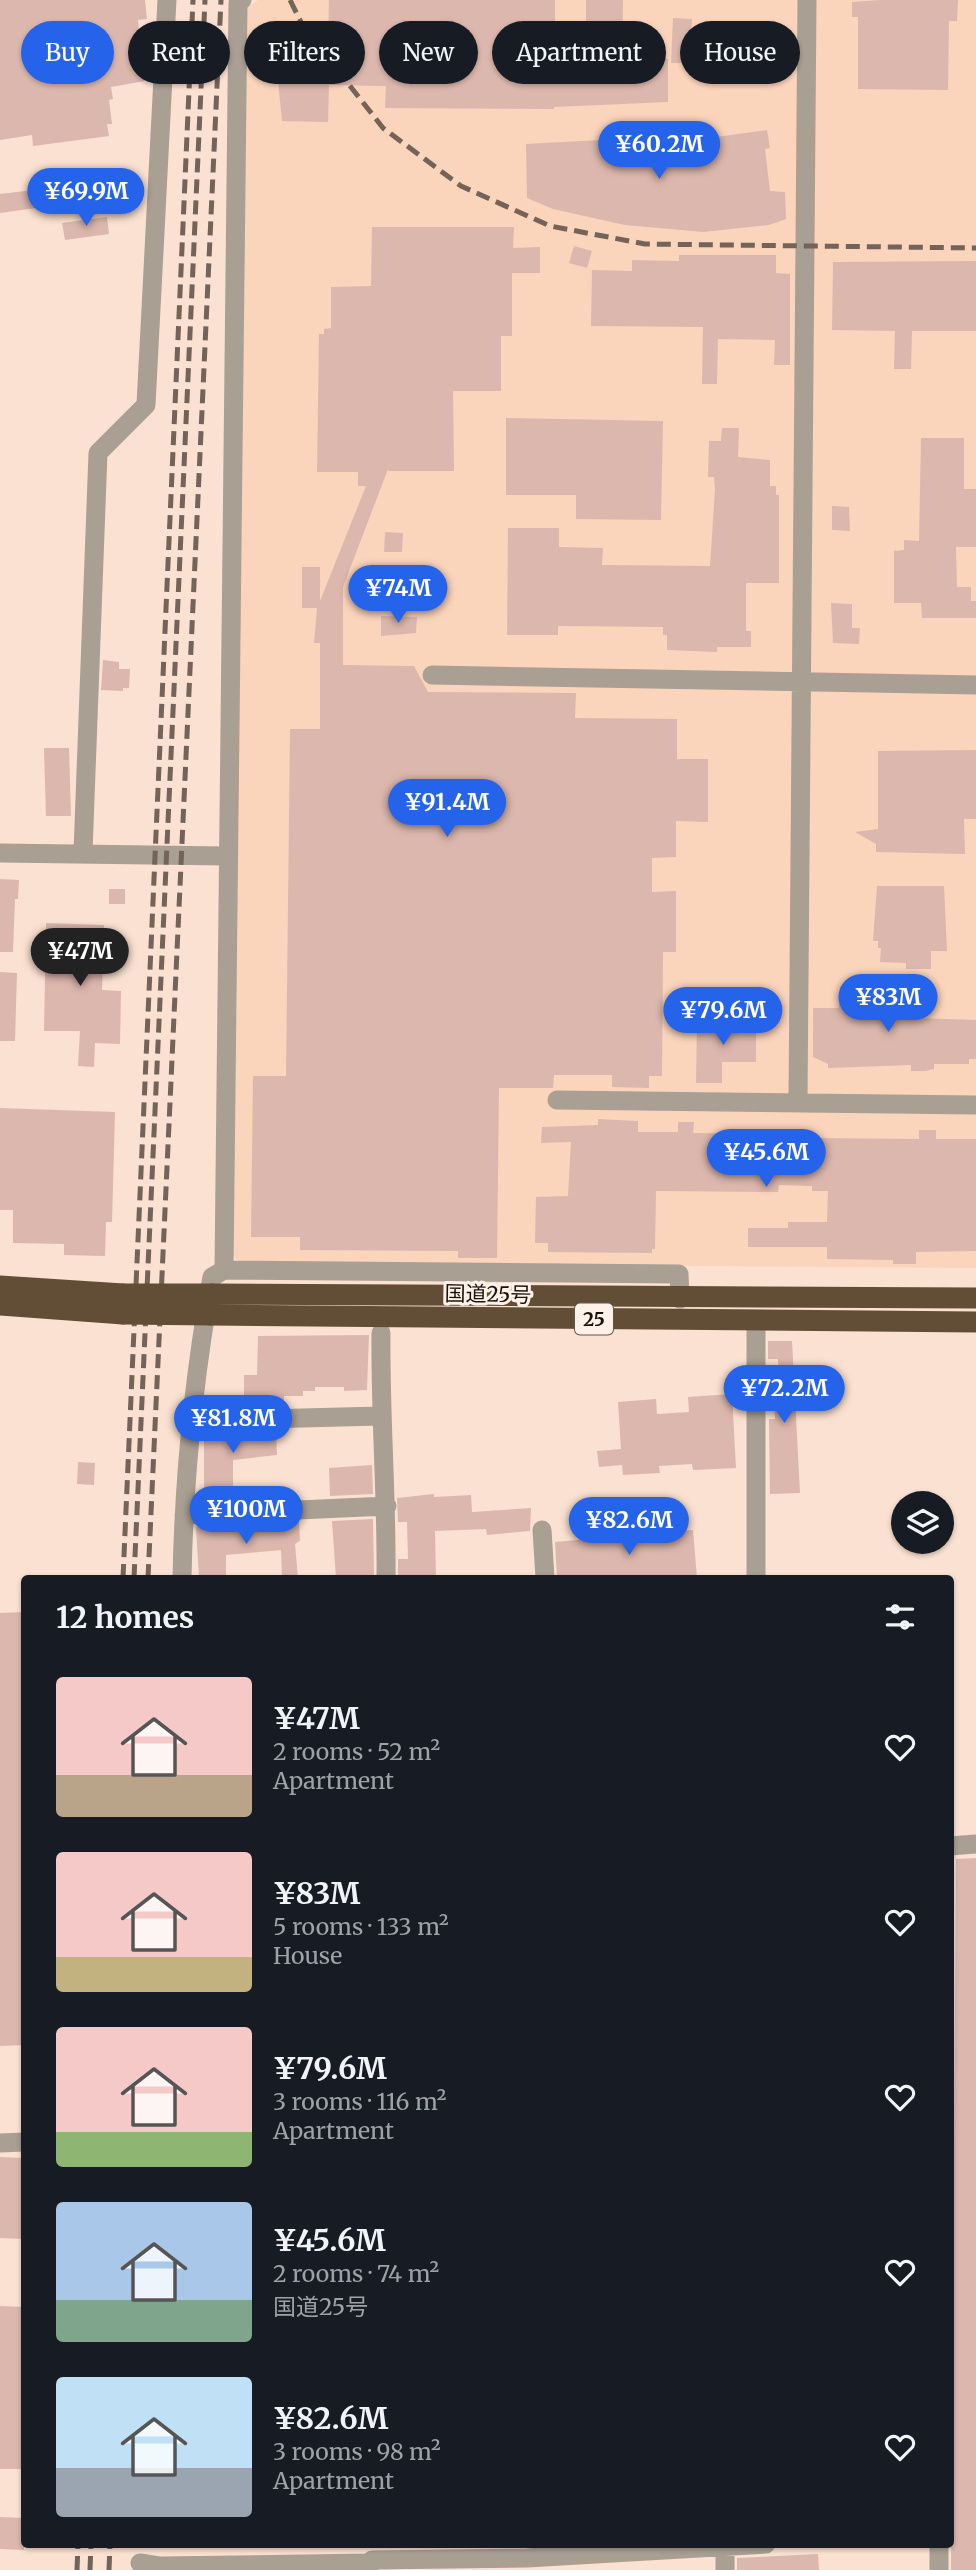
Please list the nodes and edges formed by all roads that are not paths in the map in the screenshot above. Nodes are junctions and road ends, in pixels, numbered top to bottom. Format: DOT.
graph roads {
  1 [pos="167,0"];
  2 [pos="242,0"];
  3 [pos="807,0"];
  4 [pos="432,675"];
  5 [pos="800,684"];
  6 [pos="976,685"];
  7 [pos="83,852"];
  8 [pos="0,853"];
  9 [pos="226,856"];
  10 [pos="556,1100"];
  11 [pos="798,1101"];
  12 [pos="976,1105"];
  13 [pos="223,1270"];
  14 [pos="0,1286"];
  15 [pos="976,1298"];
  16 [pos="680,1299"];
  17 [pos="123,1304"];
  18 [pos="211,1305"];
  19 [pos="0,1306"];
  20 [pos="756,1321"];
  21 [pos="976,1322"];
  22 [pos="381,1333"];
  23 [pos="380,1416"];
  24 [pos="192,1421"];
  25 [pos="387,1506"];
  26 [pos="184,1515"];
  27 [pos="542,1530"];
  28 [pos="182,1575"];
  29 [pos="386,1575"];
  30 [pos="545,1575"];
  31 [pos="755,1575"];
  32 [pos="976,1844"];
  33 [pos="954,1846"];
  34 [pos="21,2142"];
  35 [pos="0,2143"];
  36 [pos="692,2548"];
  37 [pos="725,2548"];
  38 [pos="939,2548"];
  39 [pos="140,2559"];
  40 [pos="372,2560"];
  41 [pos="725,2570"];
  42 [pos="939,2570"];
  1 -- 7 [label="street"];
  2 -- 9 [label="street"];
  3 -- 5 [label="street"];
  4 -- 5 [label="street"];
  5 -- 6 [label="street"];
  5 -- 11 [label="street"];
  7 -- 8 [label="street"];
  7 -- 9 [label="street"];
  9 -- 13 [label="street"];
  10 -- 11 [label="street"];
  11 -- 12 [label="street"];
  13 -- 16 [label="street"];
  13 -- 24 [label="street"];
  14 -- 17 [label="highway, 国道25号 / 25"];
  15 -- 16 [label="highway, 国道25号 / 25"];
  16 -- 18 [label="highway, 国道25号 / 25"];
  17 -- 18 [label="highway, 国道25号 / 25, bridge"];
  17 -- 19 [label="highway, 国道25号 / 25"];
  18 -- 20 [label="highway, 国道25号 / 25"];
  20 -- 21 [label="highway, 国道25号 / 25"];
  20 -- 31 [label="street"];
  22 -- 23 [label="street"];
  23 -- 24 [label="street"];
  23 -- 25 [label="street"];
  24 -- 26 [label="street"];
  25 -- 26 [label="street"];
  25 -- 29 [label="street"];
  26 -- 28 [label="street"];
  27 -- 30 [label="street"];
  32 -- 33 [label="street"];
  34 -- 35 [label="street"];
  36 -- 40 [label="street"];
  37 -- 41 [label="street"];
  38 -- 42 [label="street"];
  39 -- 40 [label="street"];
}
